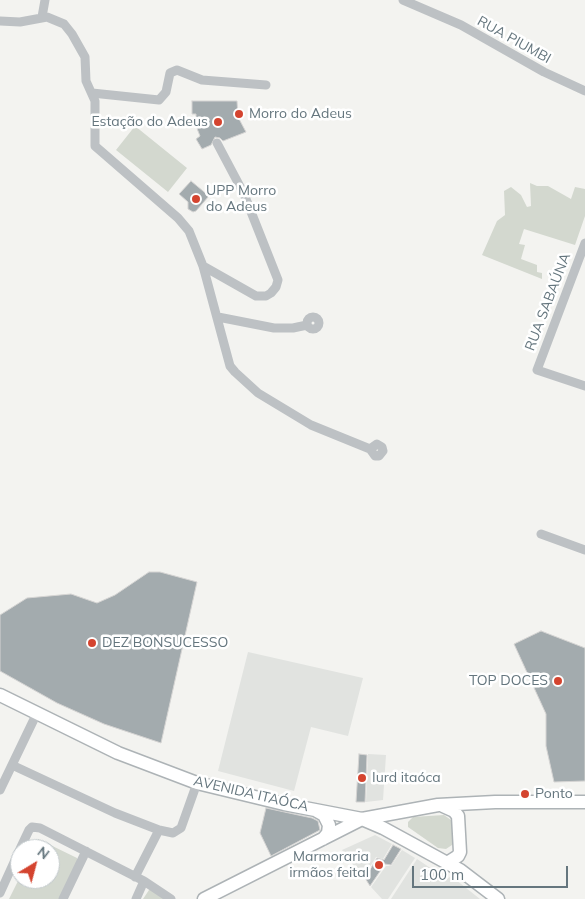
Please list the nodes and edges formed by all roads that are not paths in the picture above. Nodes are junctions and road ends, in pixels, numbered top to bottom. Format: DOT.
graph roads {
  1 [pos="45,0"];
  2 [pos="403,0"];
  3 [pos="42,17"];
  4 [pos="0,21"];
  5 [pos="266,85"];
  6 [pos="585,92"];
  7 [pos="92,93"];
  8 [pos="217,143"];
  9 [pos="585,244"];
  10 [pos="202,266"];
  11 [pos="218,318"];
  12 [pos="307,325"];
  13 [pos="585,386"];
  14 [pos="370,450"];
  15 [pos="541,534"];
  16 [pos="585,550"];
  17 [pos="0,695"];
  18 [pos="36,715"];
  19 [pos="12,765"];
  20 [pos="197,782"];
  21 [pos="0,790"];
  22 [pos="585,802"];
  23 [pos="438,805"];
  24 [pos="315,810"];
  25 [pos="362,819"];
  26 [pos="159,830"];
  27 [pos="25,839"];
  28 [pos="60,839"];
  29 [pos="60,839"];
  30 [pos="323,840"];
  31 [pos="86,852"];
  32 [pos="447,863"];
  33 [pos="10,871"];
  34 [pos="135,876"];
  35 [pos="144,881"];
  36 [pos="0,893"];
  37 [pos="63,899"];
  38 [pos="136,899"];
  39 [pos="171,899"];
  40 [pos="204,899"];
  41 [pos="498,899"];
  1 -- 3 [label="street"];
  2 -- 6 [label="street, RUA PIUMBI"];
  3 -- 4 [label="street"];
  3 -- 7 [label="street"];
  5 -- 7 [label="street"];
  7 -- 10 [label="street"];
  8 -- 10 [label="street"];
  9 -- 13 [label="street, RUA SABAÚNA"];
  10 -- 11 [label="street"];
  11 -- 12 [label="street"];
  11 -- 14 [label="street"];
  15 -- 16 [label="street"];
  17 -- 18 [label="main road, AVENIDA ITAÓCA"];
  18 -- 19 [label="street"];
  18 -- 20 [label="main road, AVENIDA ITAÓCA"];
  19 -- 21 [label="street"];
  19 -- 26 [label="street"];
  20 -- 24 [label="main road, AVENIDA ITAÓCA"];
  20 -- 26 [label="street"];
  22 -- 23 [label="main road"];
  23 -- 25 [label="main road"];
  23 -- 32 [label="main road"];
  24 -- 25 [label="main road, AVENIDA ITAÓCA"];
  24 -- 30 [label="main road"];
  25 -- 30 [label="main road"];
  25 -- 32 [label="main road, AVENIDA ITAÓCA"];
  26 -- 34 [label="street"];
  27 -- 28 [label="street"];
  29 -- 31 [label="street"];
  30 -- 40 [label="main road"];
  31 -- 34 [label="street"];
  31 -- 37 [label="street"];
  32 -- 41 [label="main road, AVENIDA ITAÓCA"];
  33 -- 36 [label="street"];
  34 -- 35 [label="street"];
  35 -- 38 [label="street"];
  35 -- 39 [label="street"];
}
